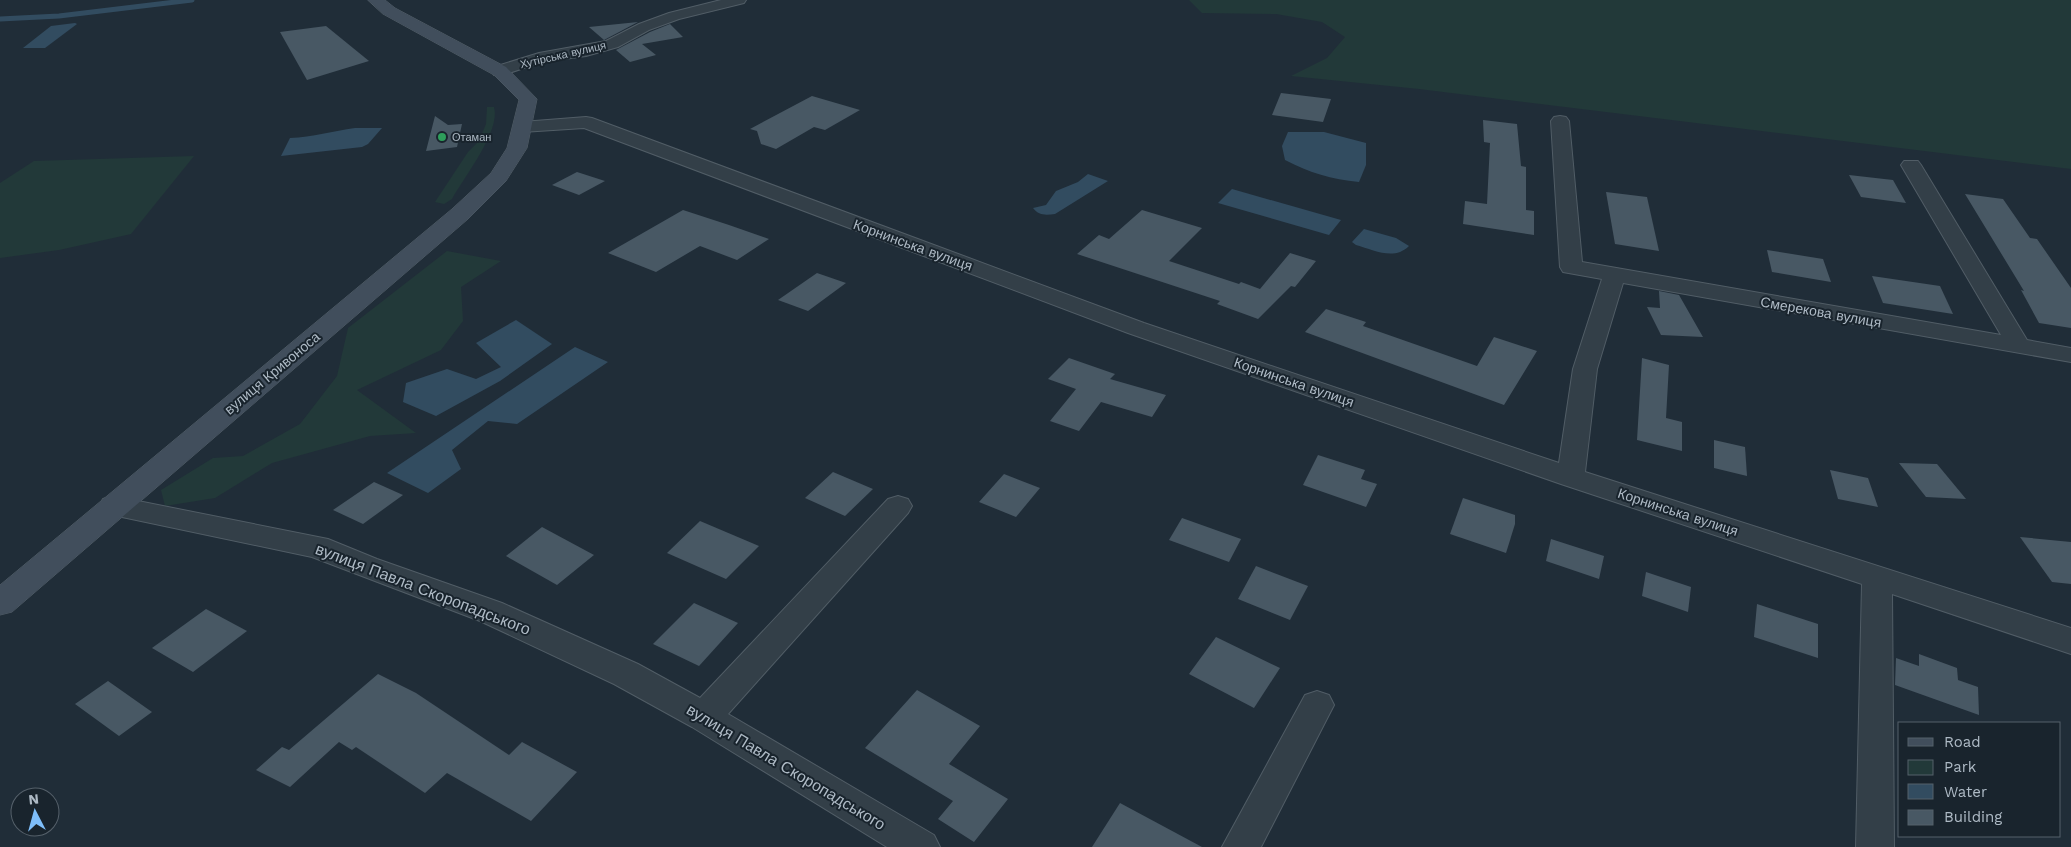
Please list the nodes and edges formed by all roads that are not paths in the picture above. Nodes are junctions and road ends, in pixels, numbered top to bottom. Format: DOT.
graph roads {
  1 [pos="376,0"];
  2 [pos="739,0"];
  3 [pos="500,71"];
  4 [pos="1560,122"];
  5 [pos="522,126"];
  6 [pos="1911,165"];
  7 [pos="1614,276"];
  8 [pos="2019,346"];
  9 [pos="2071,355"];
  10 [pos="1571,477"];
  11 [pos="113,506"];
  12 [pos="898,506"];
  13 [pos="1877,577"];
  14 [pos="0,603"];
  15 [pos="2071,641"];
  16 [pos="1317,705"];
  17 [pos="704,717"];
  18 [pos="922,847"];
  19 [pos="1241,847"];
  20 [pos="1875,847"];
  1 -- 3 [label="main road"];
  2 -- 3 [label="street, Хутірська вулиця"];
  3 -- 5 [label="main road, вулиця Кривоноса"];
  4 -- 7 [label="street, Смерекова вулиця"];
  5 -- 10 [label="street, Корнинська вулиця"];
  5 -- 11 [label="main road, вулиця Кривоноса"];
  6 -- 8 [label="street"];
  7 -- 8 [label="street, Смерекова вулиця"];
  7 -- 10 [label="street"];
  8 -- 9 [label="street, Смерекова вулиця"];
  10 -- 13 [label="street, Корнинська вулиця"];
  11 -- 14 [label="main road, вулиця Кривоноса"];
  11 -- 17 [label="street, вулиця Павла Скоропадського"];
  12 -- 17 [label="street"];
  13 -- 15 [label="street, Корнинська вулиця"];
  13 -- 20 [label="street"];
  16 -- 19 [label="street"];
  17 -- 18 [label="street, вулиця Павла Скоропадського"];
}
